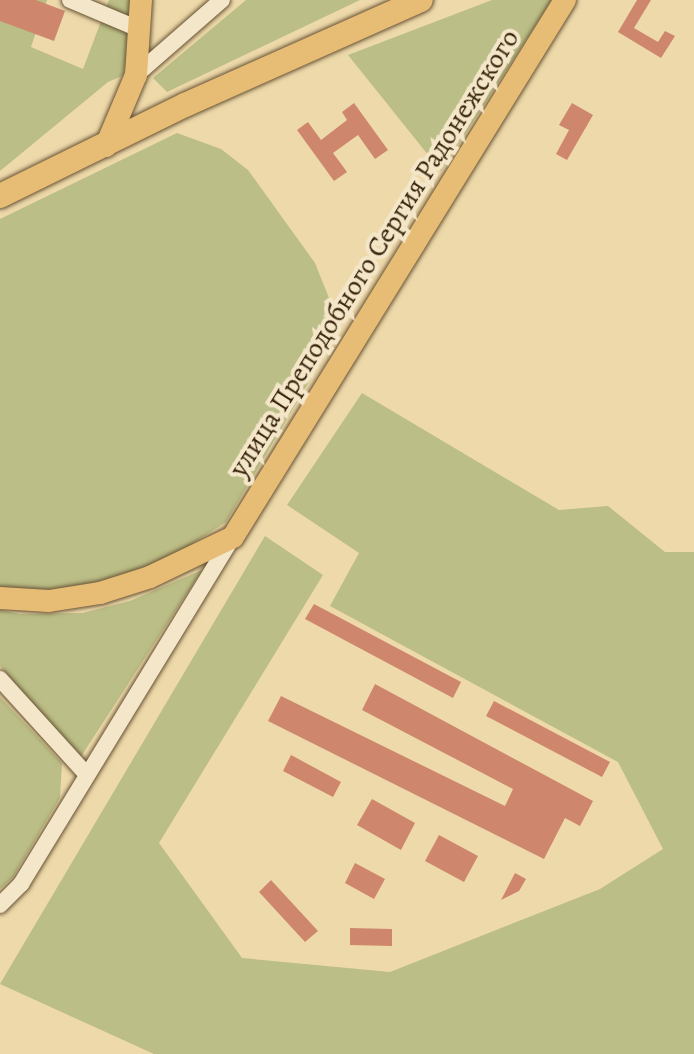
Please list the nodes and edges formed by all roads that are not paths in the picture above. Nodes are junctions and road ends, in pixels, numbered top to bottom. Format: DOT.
graph roads {
  1 [pos="70,0"];
  2 [pos="141,0"];
  3 [pos="222,0"];
  4 [pos="421,0"];
  5 [pos="565,0"];
  6 [pos="139,29"];
  7 [pos="136,75"];
  8 [pos="106,146"];
  9 [pos="0,199"];
  10 [pos="233,537"];
  11 [pos="0,598"];
  12 [pos="0,679"];
  13 [pos="86,774"];
  14 [pos="0,905"];
  1 -- 6 [label="street"];
  2 -- 6 [label="main road"];
  3 -- 7 [label="street"];
  4 -- 8 [label="highway"];
  5 -- 10 [label="main road, улица Преподобного Сергия Радонежского"];
  6 -- 7 [label="main road"];
  7 -- 8 [label="main road"];
  8 -- 9 [label="highway"];
  10 -- 11 [label="main road"];
  10 -- 13 [label="street"];
  12 -- 13 [label="street"];
  13 -- 14 [label="street"];
}
